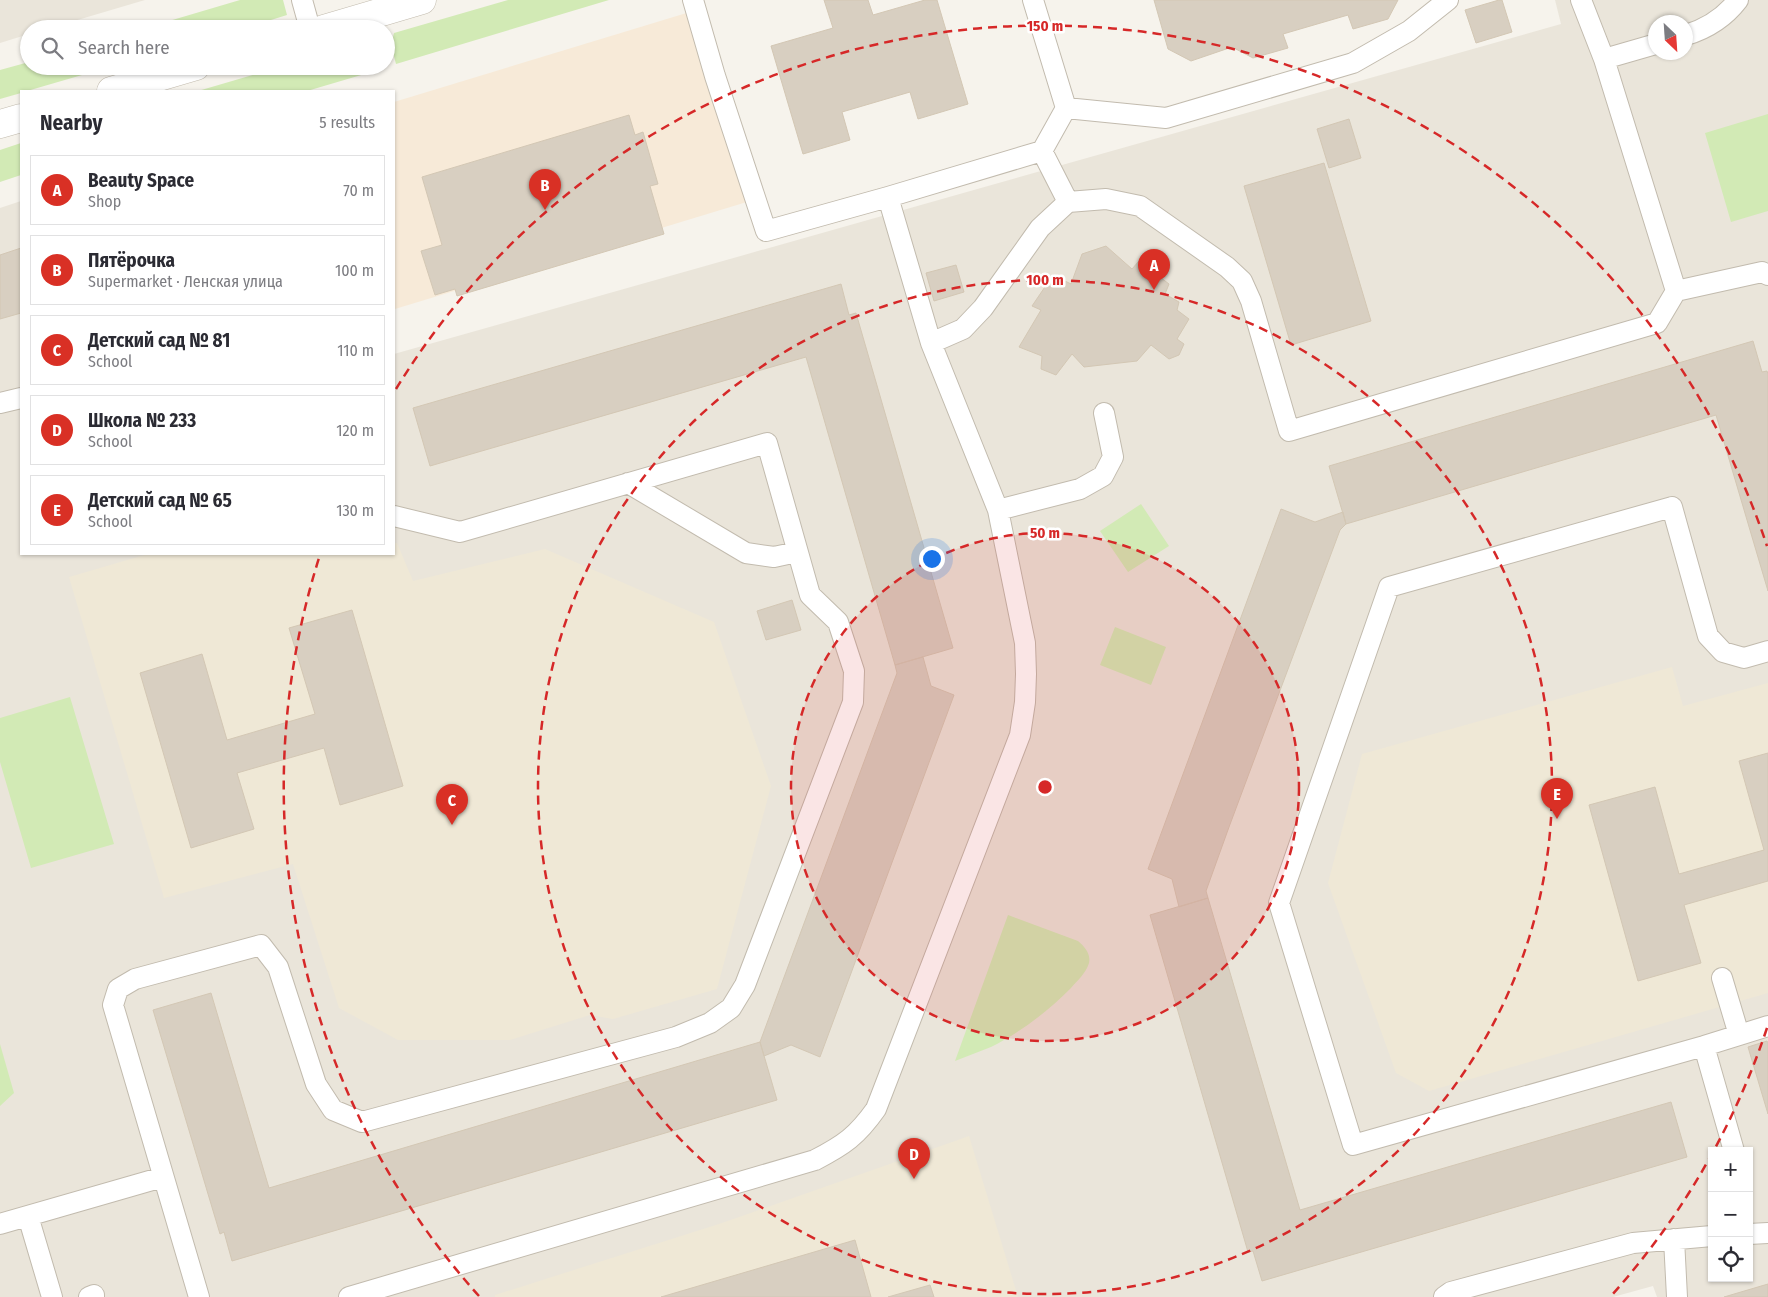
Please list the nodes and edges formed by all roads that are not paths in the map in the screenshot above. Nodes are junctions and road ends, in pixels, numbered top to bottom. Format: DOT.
graph roads {
  1 [pos="302,0"];
  2 [pos="422,0"];
  3 [pos="693,0"];
  4 [pos="1033,0"];
  5 [pos="1448,0"];
  6 [pos="1581,0"];
  7 [pos="1738,0"];
  8 [pos="308,20"];
  9 [pos="354,20"];
  10 [pos="1693,33"];
  11 [pos="1648,46"];
  12 [pos="1604,59"];
  13 [pos="165,75"];
  14 [pos="114,90"];
  15 [pos="1066,108"];
  16 [pos="20,118"];
  17 [pos="0,124"];
  18 [pos="1042,151"];
  19 [pos="888,197"];
  20 [pos="1068,202"];
  21 [pos="1768,275"];
  22 [pos="1676,292"];
  23 [pos="931,343"];
  24 [pos="20,398"];
  25 [pos="0,403"];
  26 [pos="1104,413"];
  27 [pos="628,483"];
  28 [pos="998,510"];
  29 [pos="395,516"];
  30 [pos="797,552"];
  31 [pos="1768,651"];
  32 [pos="1722,978"];
  33 [pos="1768,1026"];
  34 [pos="1738,1035"];
  35 [pos="1704,1046"];
  36 [pos="1733,1147"];
  37 [pos="163,1176"];
  38 [pos="28,1216"];
  39 [pos="0,1224"];
  40 [pos="1768,1233"];
  41 [pos="1753,1234"];
  42 [pos="1708,1236"];
  43 [pos="1674,1239"];
  44 [pos="52,1297"];
  45 [pos="89,1297"];
  46 [pos="94,1297"];
  47 [pos="199,1297"];
  48 [pos="349,1297"];
  49 [pos="1444,1297"];
  50 [pos="1677,1297"];
  1 -- 8 [label="lane"];
  2 -- 9 [label="street"];
  3 -- 19 [label="lane"];
  4 -- 15 [label="lane"];
  5 -- 15 [label="lane"];
  6 -- 12 [label="lane"];
  7 -- 10 [label="lane"];
  11 -- 12 [label="lane"];
  12 -- 22 [label="lane"];
  13 -- 14 [label="street"];
  15 -- 18 [label="lane"];
  16 -- 17 [label="street"];
  18 -- 19 [label="lane"];
  18 -- 20 [label="lane"];
  19 -- 23 [label="lane"];
  20 -- 22 [label="lane"];
  20 -- 23 [label="lane"];
  21 -- 22 [label="lane"];
  23 -- 28 [label="lane"];
  24 -- 25 [label="lane"];
  26 -- 28 [label="lane"];
  27 -- 29 [label="lane"];
  27 -- 30 [label="lane"];
  27 -- 30 [label="lane"];
  28 -- 48 [label="lane"];
  30 -- 37 [label="lane"];
  31 -- 35 [label="lane"];
  32 -- 34 [label="lane"];
  33 -- 34 [label="lane"];
  34 -- 35 [label="lane"];
  35 -- 36 [label="lane"];
  37 -- 38 [label="lane"];
  37 -- 47 [label="lane"];
  38 -- 39 [label="lane"];
  38 -- 44 [label="lane"];
  40 -- 41 [label="lane"];
  42 -- 43 [label="lane"];
  43 -- 49 [label="lane"];
  43 -- 50 [label="lane"];
  45 -- 46 [label="lane"];
}
